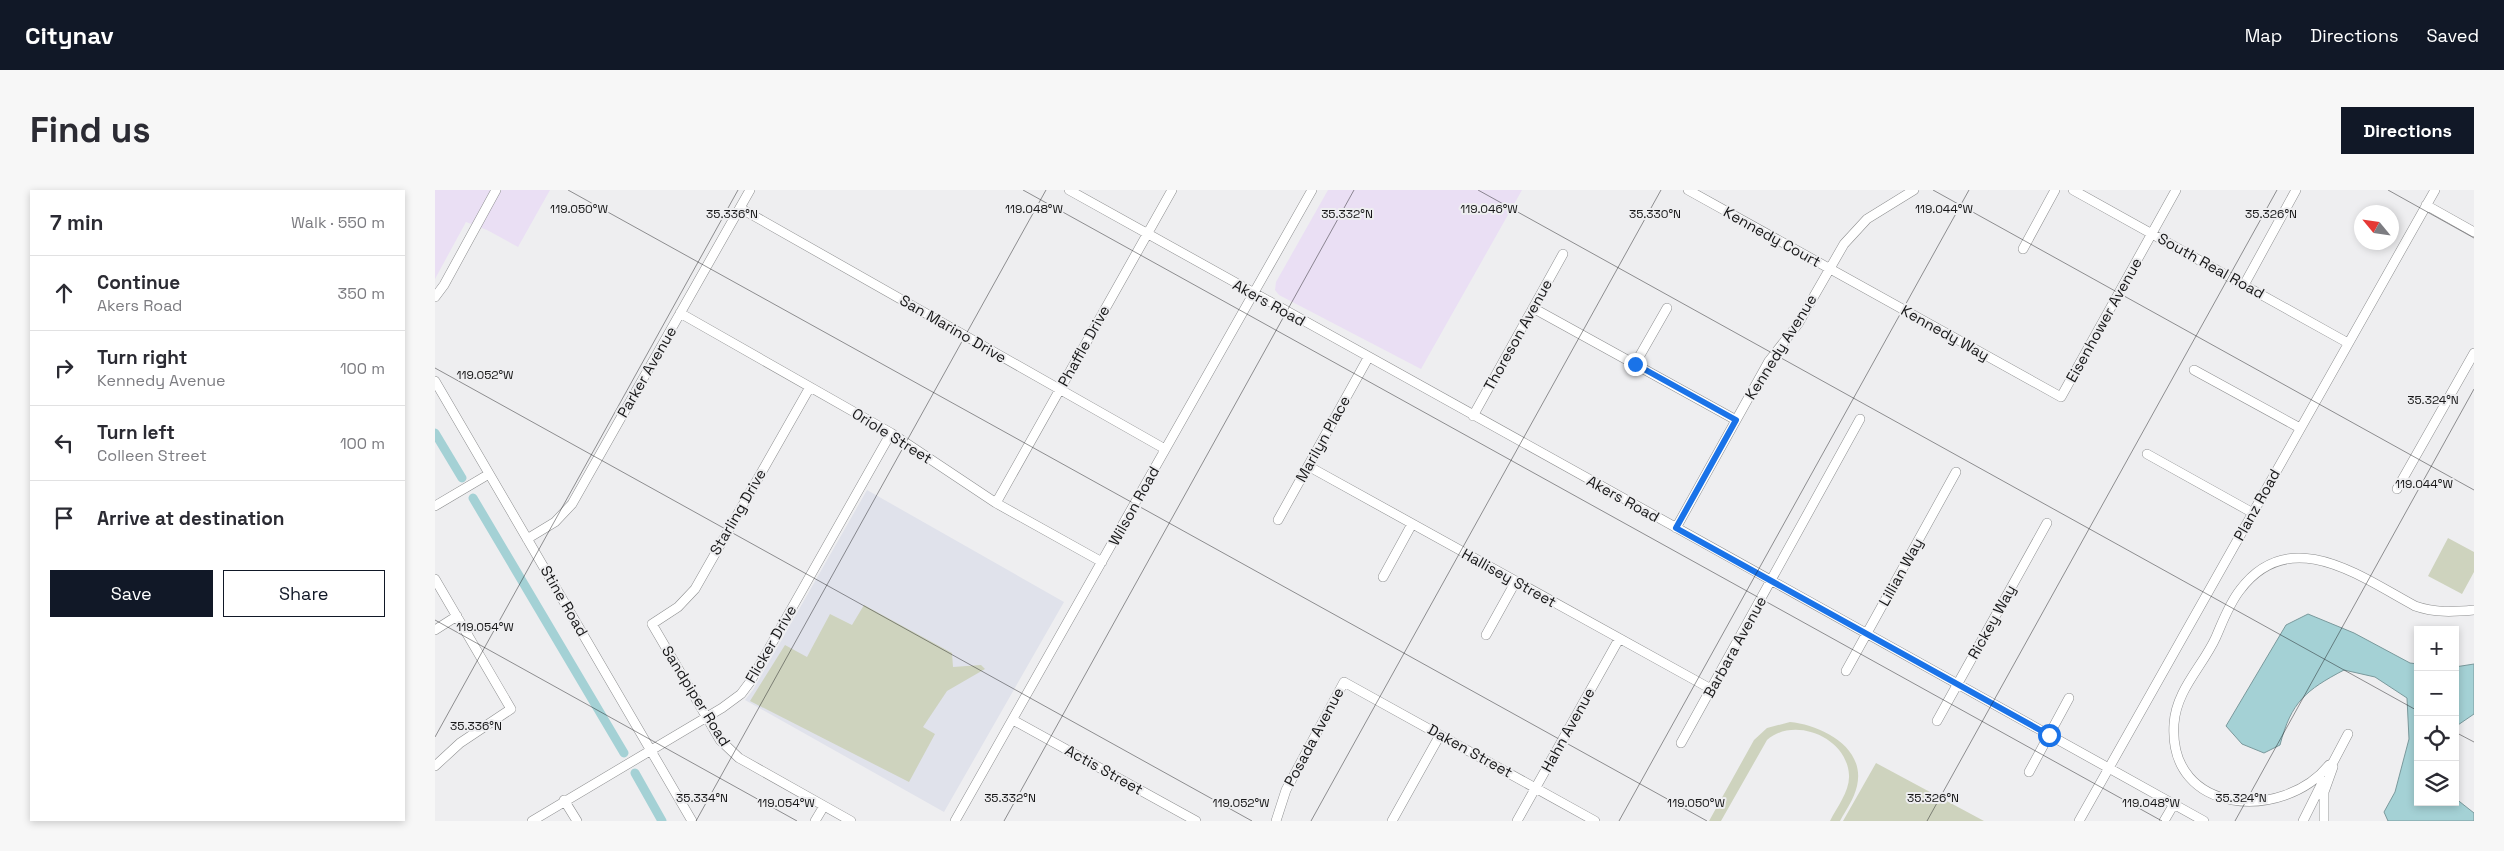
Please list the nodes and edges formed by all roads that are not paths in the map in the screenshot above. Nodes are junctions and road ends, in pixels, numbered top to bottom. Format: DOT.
graph roads {
  1 [pos="496,190"];
  2 [pos="750,190"];
  3 [pos="1069,190"];
  4 [pos="1172,190"];
  5 [pos="1312,190"];
  6 [pos="1688,190"];
  7 [pos="1914,190"];
  8 [pos="2055,190"];
  9 [pos="2073,190"];
  10 [pos="2176,190"];
  11 [pos="2296,190"];
  12 [pos="2435,190"];
  13 [pos="2426,206"];
  14 [pos="740,208"];
  15 [pos="2474,232"];
  16 [pos="1147,234"];
  17 [pos="2151,234"];
  18 [pos="2023,249"];
  19 [pos="1563,254"];
  20 [pos="1829,268"];
  21 [pos="2244,285"];
  22 [pos="1253,294"];
  23 [pos="435,297"];
  24 [pos="1533,308"];
  25 [pos="1667,308"];
  26 [pos="680,313"];
  27 [pos="2349,343"];
  28 [pos="2474,353"];
  29 [pos="1368,358"];
  30 [pos="1635,364"];
  31 [pos="2194,370"];
  32 [pos="435,382"];
  33 [pos="810,387"];
  34 [pos="1059,390"];
  35 [pos="2061,397"];
  36 [pos="1473,416"];
  37 [pos="1861,419"];
  38 [pos="1736,420"];
  39 [pos="2300,428"];
  40 [pos="891,433"];
  41 [pos="1165,449"];
  42 [pos="2147,454"];
  43 [pos="1308,466"];
  44 [pos="1956,472"];
  45 [pos="489,474"];
  46 [pos="2397,490"];
  47 [pos="996,503"];
  48 [pos="435,506"];
  49 [pos="2253,513"];
  50 [pos="1278,520"];
  51 [pos="2047,523"];
  52 [pos="1412,524"];
  53 [pos="1676,528"];
  54 [pos="527,539"];
  55 [pos="1102,562"];
  56 [pos="1383,577"];
  57 [pos="435,579"];
  58 [pos="1516,581"];
  59 [pos="1771,581"];
  60 [pos="2474,610"];
  61 [pos="457,616"];
  62 [pos="652,624"];
  63 [pos="435,630"];
  64 [pos="1867,634"];
  65 [pos="1486,635"];
  66 [pos="1619,638"];
  67 [pos="1846,671"];
  68 [pos="1344,682"];
  69 [pos="1958,684"];
  70 [pos="1711,689"];
  71 [pos="2069,698"];
  72 [pos="706,717"];
  73 [pos="1013,720"];
  74 [pos="1937,721"];
  75 [pos="2348,734"];
  76 [pos="1440,735"];
  77 [pos="2049,735"];
  78 [pos="1681,743"];
  79 [pos="651,750"];
  80 [pos="435,766"];
  81 [pos="2331,766"];
  82 [pos="2109,768"];
  83 [pos="2029,772"];
  84 [pos="1536,788"];
  85 [pos="2302,797"];
  86 [pos="565,800"];
  87 [pos="2174,804"];
  88 [pos="824,806"];
  89 [pos="2239,811"];
  90 [pos="532,821"];
  91 [pos="577,821"];
  92 [pos="692,821"];
  93 [pos="815,821"];
  94 [pos="851,821"];
  95 [pos="955,821"];
  96 [pos="1196,821"];
  97 [pos="1276,821"];
  98 [pos="1392,821"];
  99 [pos="1517,821"];
  100 [pos="1595,821"];
  101 [pos="2079,821"];
  102 [pos="2164,821"];
  103 [pos="2204,821"];
  104 [pos="2303,821"];
  105 [pos="2324,821"];
  1 -- 23 [label="street"];
  2 -- 14 [label="street, Parker Avenue"];
  3 -- 16 [label="street, Akers Road"];
  4 -- 16 [label="street, Phaffle Drive"];
  5 -- 22 [label="street, Wilson Road"];
  6 -- 20 [label="street, Kennedy Court"];
  7 -- 20 [label="street, Kennedy Avenue"];
  8 -- 18 [label="street"];
  9 -- 17 [label="street, South Real Road"];
  10 -- 17 [label="street, Eisenhower Avenue"];
  11 -- 21 [label="street"];
  12 -- 13 [label="street, Planz Road"];
  13 -- 15 [label="street"];
  13 -- 27 [label="street, Planz Road"];
  14 -- 26 [label="street, Parker Avenue"];
  14 -- 34 [label="street, San Marino Drive"];
  16 -- 22 [label="street, Akers Road"];
  16 -- 34 [label="street, Phaffle Drive"];
  17 -- 21 [label="street, South Real Road"];
  17 -- 35 [label="street, Eisenhower Avenue"];
  19 -- 24 [label="street, Thoreson Avenue"];
  20 -- 35 [label="street, Kennedy Way"];
  20 -- 38 [label="street, Kennedy Avenue"];
  21 -- 27 [label="street, South Real Road"];
  22 -- 29 [label="street, Akers Road"];
  22 -- 41 [label="street, Wilson Road"];
  24 -- 30 [label="street"];
  24 -- 36 [label="street, Thoreson Avenue"];
  25 -- 30 [label="street"];
  26 -- 33 [label="street, Oriole Street"];
  26 -- 54 [label="street, Parker Avenue"];
  27 -- 39 [label="street, Planz Road"];
  28 -- 46 [label="street"];
  29 -- 36 [label="street, Akers Road"];
  29 -- 43 [label="street, Marilyn Place"];
  30 -- 38 [label="street"];
  31 -- 39 [label="street"];
  32 -- 45 [label="street, Stine Road"];
  33 -- 40 [label="street, Oriole Street"];
  33 -- 62 [label="street, Starling Drive"];
  34 -- 41 [label="street, San Marino Drive"];
  34 -- 47 [label="street, Phaffle Drive"];
  36 -- 53 [label="street, Akers Road"];
  37 -- 59 [label="street, Barbara Avenue"];
  38 -- 53 [label="street, Kennedy Avenue"];
  39 -- 49 [label="street, Planz Road"];
  40 -- 47 [label="street, Oriole Street"];
  40 -- 72 [label="street, Flicker Drive"];
  41 -- 55 [label="street, Wilson Road"];
  42 -- 49 [label="street"];
  43 -- 50 [label="street, Marilyn Place"];
  43 -- 52 [label="street, Hallisey Street"];
  44 -- 64 [label="street, Lillian Way"];
  45 -- 48 [label="street"];
  45 -- 54 [label="street, Stine Road"];
  47 -- 55 [label="street, Oriole Street"];
  49 -- 82 [label="street, Planz Road"];
  51 -- 69 [label="street, Rickey Way"];
  52 -- 56 [label="street"];
  52 -- 58 [label="street, Hallisey Street"];
  53 -- 59 [label="street, Akers Road"];
  54 -- 79 [label="street, Stine Road"];
  55 -- 73 [label="street, Wilson Road"];
  57 -- 61 [label="street"];
  58 -- 65 [label="street"];
  58 -- 66 [label="street, Hallisey Street"];
  59 -- 64 [label="street, Akers Road"];
  59 -- 70 [label="street, Barbara Avenue"];
  60 -- 89 [label="street"];
  61 -- 63 [label="street"];
  61 -- 80 [label="street"];
  62 -- 72 [label="street, Sandpiper Road"];
  64 -- 67 [label="street, Lillian Way"];
  64 -- 69 [label="street, Akers Road"];
  66 -- 70 [label="street, Hallisey Street"];
  66 -- 84 [label="street, Hahn Avenue"];
  68 -- 76 [label="street, Daken Street"];
  68 -- 97 [label="street, Posada Avenue"];
  69 -- 74 [label="street, Rickey Way"];
  69 -- 77 [label="street, Akers Road"];
  70 -- 78 [label="street, Barbara Avenue"];
  71 -- 77 [label="street"];
  72 -- 79 [label="street, Flicker Drive"];
  72 -- 88 [label="street, Sandpiper Road"];
  73 -- 95 [label="street, Wilson Road"];
  73 -- 96 [label="street, Actis Street"];
  75 -- 81 [label="street"];
  76 -- 84 [label="street, Daken Street"];
  76 -- 98 [label="street"];
  77 -- 82 [label="street, Akers Road"];
  77 -- 83 [label="street"];
  79 -- 86 [label="street, Flicker Drive"];
  79 -- 92 [label="street, Stine Road"];
  81 -- 85 [label="street"];
  81 -- 104 [label="street"];
  81 -- 105 [label="street"];
  82 -- 87 [label="street, Akers Road"];
  82 -- 101 [label="street, Planz Road"];
  84 -- 99 [label="street, Hahn Avenue"];
  84 -- 100 [label="street, Daken Street"];
  86 -- 90 [label="street, Flicker Drive"];
  86 -- 91 [label="street"];
  87 -- 102 [label="street"];
  87 -- 103 [label="street, Akers Road"];
  88 -- 93 [label="street"];
  88 -- 94 [label="street, Sandpiper Road"];
}
